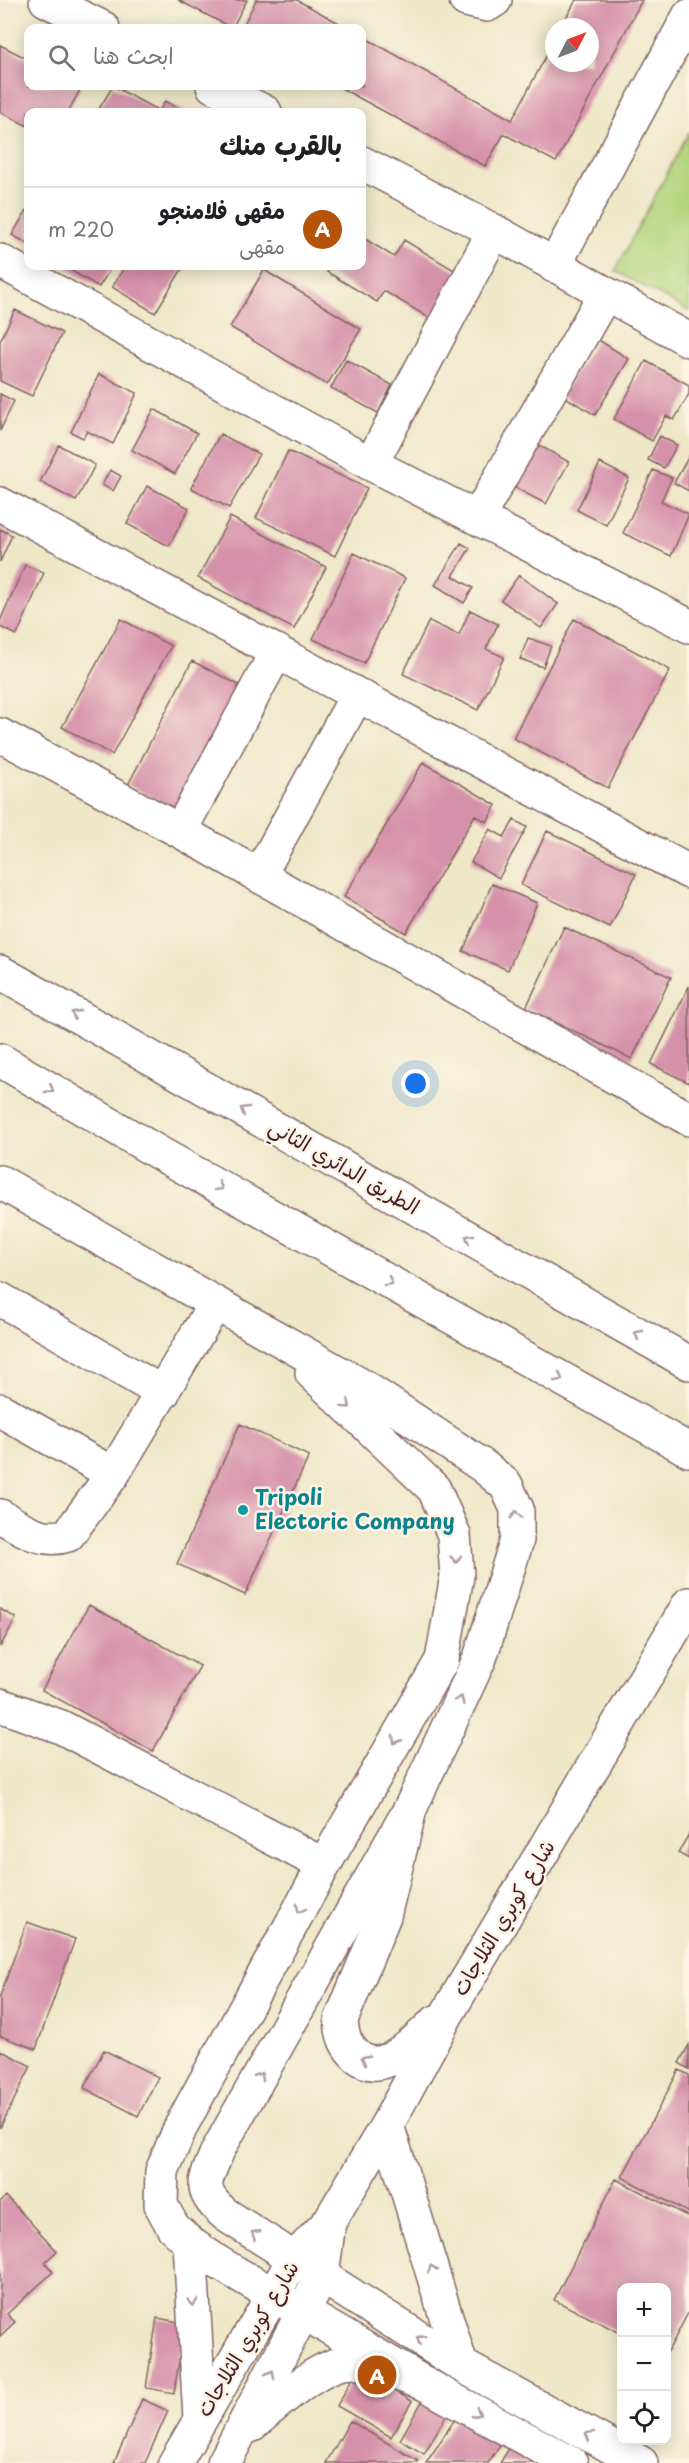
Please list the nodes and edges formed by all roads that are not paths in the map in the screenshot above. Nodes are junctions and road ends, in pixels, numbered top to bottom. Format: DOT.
graph roads {
  1 [pos="46,0"];
  2 [pos="466,0"];
  3 [pos="495,0"];
  4 [pos="89,15"];
  5 [pos="689,16"];
  6 [pos="221,90"];
  7 [pos="257,108"];
  8 [pos="366,165"];
  9 [pos="494,231"];
  10 [pos="0,261"];
  11 [pos="554,266"];
  12 [pos="605,294"];
  13 [pos="689,340"];
  14 [pos="371,464"];
  15 [pos="0,504"];
  16 [pos="478,517"];
  17 [pos="689,626"];
  18 [pos="277,651"];
  19 [pos="357,695"];
  20 [pos="0,735"];
  21 [pos="180,831"];
  22 [pos="689,872"];
  23 [pos="259,876"];
  24 [pos="0,972"];
  25 [pos="0,1060"];
  26 [pos="689,1119"];
  27 [pos="0,1182"];
  28 [pos="0,1299"];
  29 [pos="215,1304"];
  30 [pos="273,1337"];
  31 [pos="689,1363"];
  32 [pos="162,1393"];
  33 [pos="0,1410"];
  34 [pos="689,1450"];
  35 [pos="113,1474"];
  36 [pos="0,1516"];
  37 [pos="686,1610"];
  38 [pos="0,1705"];
  39 [pos="410,1809"];
  40 [pos="324,1865"];
  41 [pos="447,2014"];
  42 [pos="387,2125"];
  43 [pos="329,2222"];
  44 [pos="190,2243"];
  45 [pos="294,2259"];
  46 [pos="322,2276"];
  47 [pos="272,2295"];
  48 [pos="303,2312"];
  49 [pos="461,2365"];
  50 [pos="426,2384"];
  51 [pos="200,2419"];
  52 [pos="231,2449"];
  53 [pos="176,2463"];
  54 [pos="570,2463"];
  55 [pos="641,2463"];
  1 -- 4 [label="main road"];
  2 -- 3 [label="main road"];
  5 -- 11 [label="main road"];
  6 -- 7 [label="main road"];
  8 -- 9 [label="main road"];
  9 -- 11 [label="main road"];
  9 -- 14 [label="main road"];
  10 -- 14 [label="main road"];
  11 -- 12 [label="main road"];
  12 -- 13 [label="main road"];
  12 -- 16 [label="main road"];
  14 -- 16 [label="main road"];
  15 -- 18 [label="main road"];
  16 -- 17 [label="main road"];
  18 -- 19 [label="main road"];
  18 -- 21 [label="main road"];
  19 -- 22 [label="main road"];
  19 -- 23 [label="main road"];
  20 -- 21 [label="main road"];
  21 -- 23 [label="main road"];
  23 -- 26 [label="main road"];
  31 -- 24 [label="main road, الطريق الدائري الثاني, one-way"];
  25 -- 34 [label="main road, one-way"];
  27 -- 29 [label="main road"];
  28 -- 32 [label="main road"];
  29 -- 30 [label="main road"];
  29 -- 32 [label="main road"];
  39 -- 30 [label="main road, one-way"];
  30 -- 40 [label="main road, one-way"];
  32 -- 35 [label="main road"];
  33 -- 35 [label="main road"];
  35 -- 36 [label="main road"];
  37 -- 41 [label="main road, شارع كوبري الثلاجات"];
  38 -- 40 [label="main road"];
  41 -- 39 [label="main road, one-way"];
  45 -- 39 [label="main road, one-way"];
  40 -- 44 [label="main road, one-way"];
  41 -- 42 [label="main road, شارع كوبري الثلاجات"];
  42 -- 43 [label="main road, شارع كوبري الثلاجات"];
  49 -- 42 [label="main road, one-way"];
  43 -- 45 [label="main road, شارع كوبري الثلاجات"];
  43 -- 46 [label="main road, شارع كوبري الثلاجات"];
  44 -- 47 [label="main road"];
  44 -- 51 [label="main road, one-way"];
  45 -- 46 [label="main road"];
  45 -- 47 [label="main road, شارع كوبري الثلاجات"];
  46 -- 48 [label="main road, شارع كوبري الثلاجات"];
  49 -- 46 [label="main road, one-way"];
  47 -- 48 [label="main road"];
  47 -- 51 [label="main road, شارع كوبري الثلاجات"];
  48 -- 50 [label="main road"];
  52 -- 48 [label="main road, شارع كوبري الثلاجات, one-way"];
  55 -- 49 [label="main road, one-way"];
  50 -- 52 [label="main road"];
  50 -- 54 [label="main road, one-way"];
  51 -- 53 [label="main road, شارع كوبري الثلاجات"];
}
